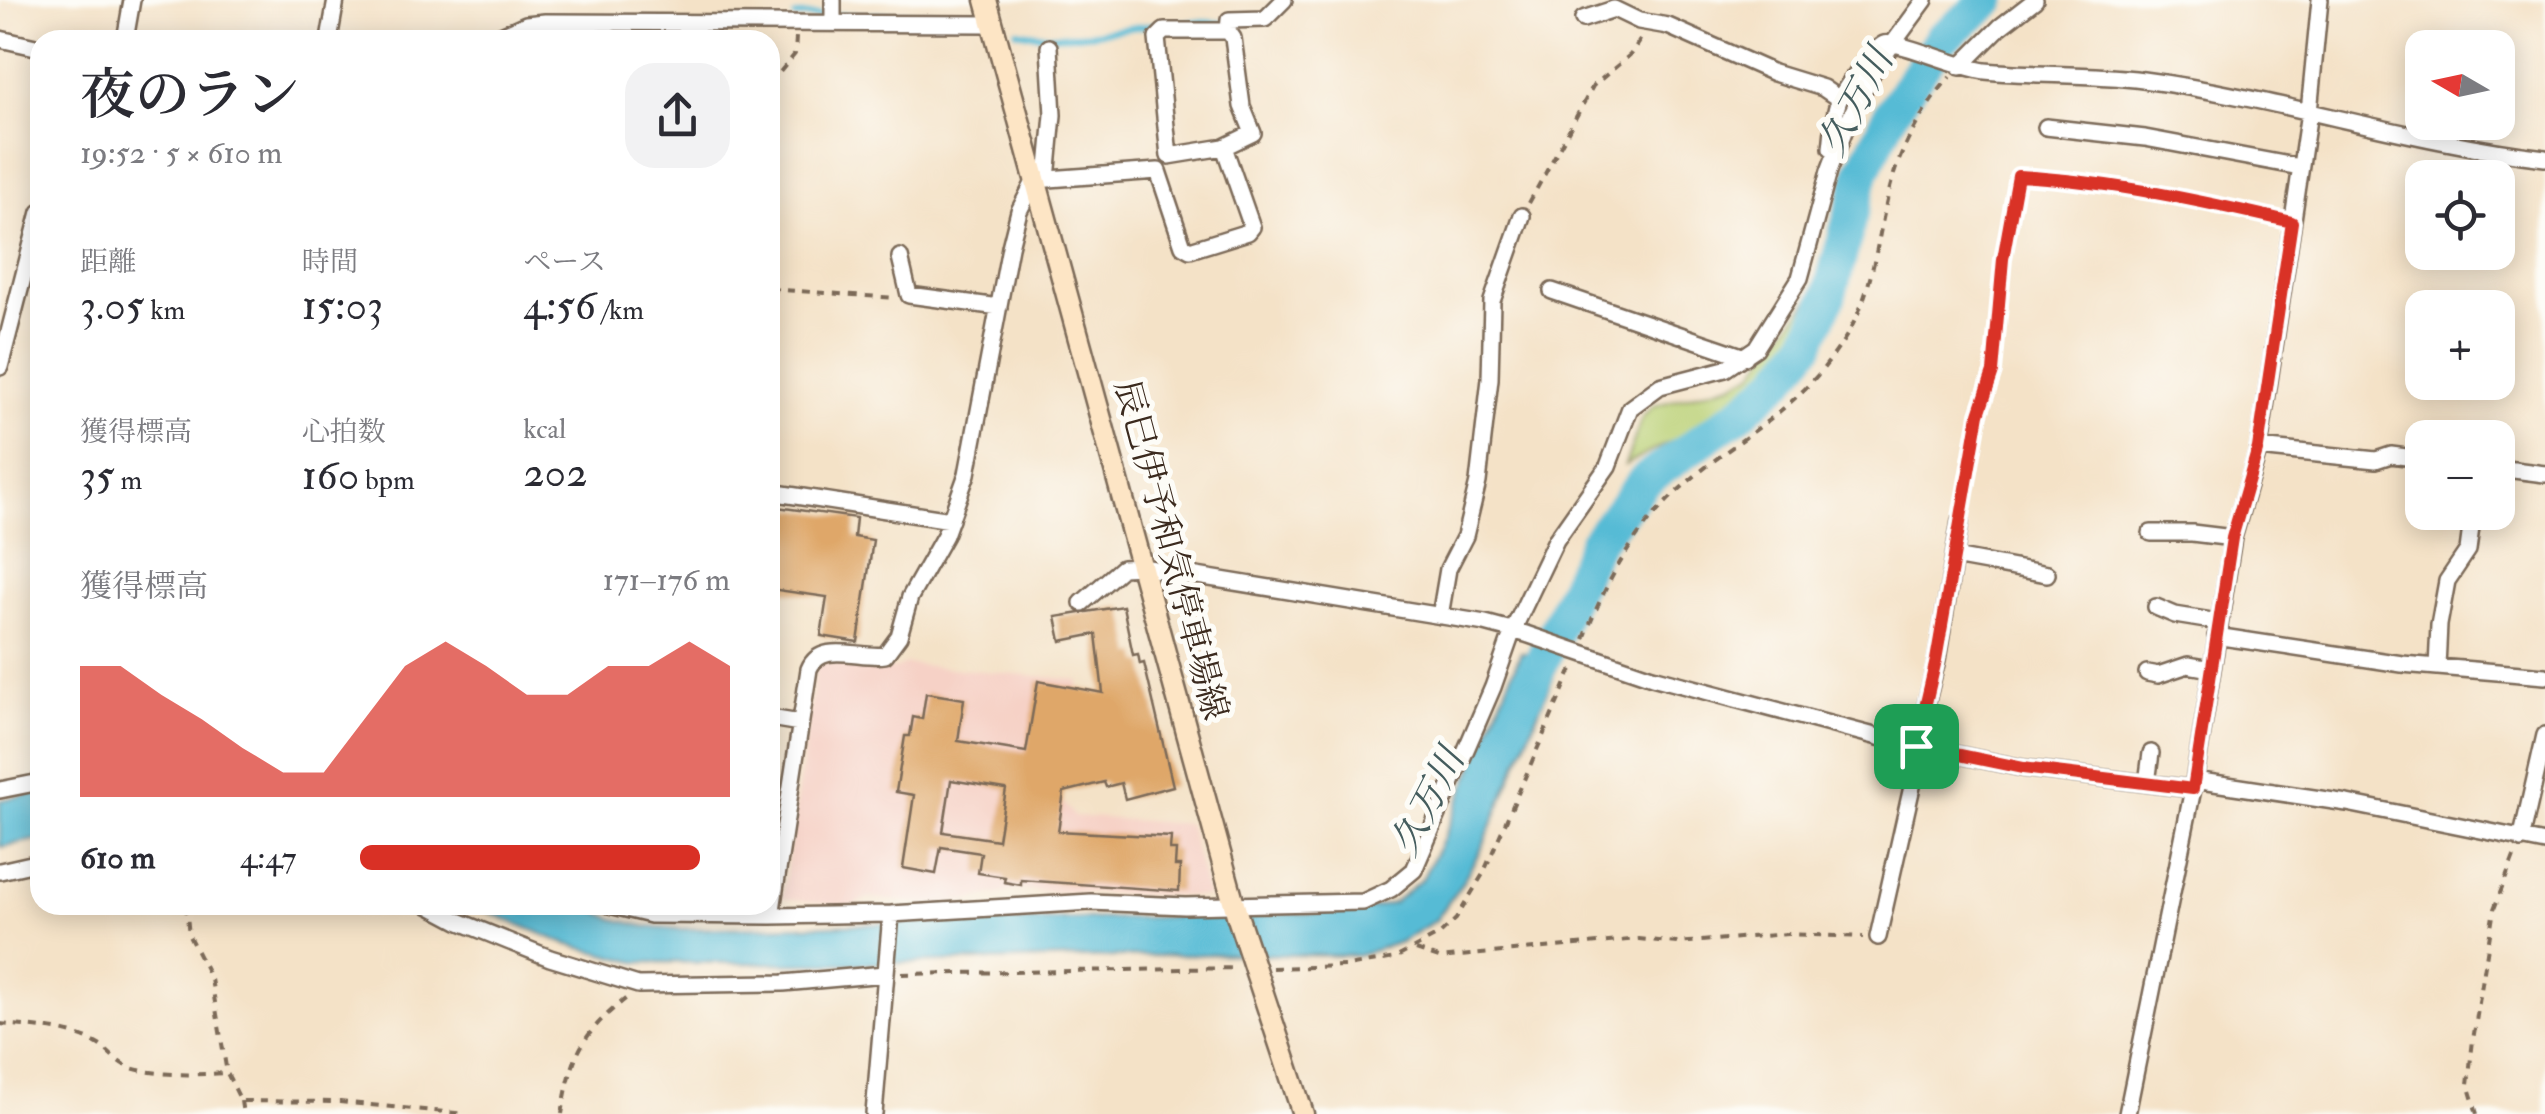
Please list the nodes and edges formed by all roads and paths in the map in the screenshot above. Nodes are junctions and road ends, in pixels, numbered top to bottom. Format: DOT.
graph roads {
  1 [pos="132,0"];
  2 [pos="336,0"];
  3 [pos="833,0"];
  4 [pos="986,0"];
  5 [pos="1284,0"];
  6 [pos="1924,0"];
  7 [pos="2035,0"];
  8 [pos="2320,0"];
  9 [pos="1583,19"];
  10 [pos="798,22"];
  11 [pos="833,22"];
  12 [pos="1650,23"];
  13 [pos="992,24"];
  14 [pos="127,30"];
  15 [pos="331,30"];
  16 [pos="512,30"];
  17 [pos="1228,31"];
  18 [pos="0,39"];
  19 [pos="1897,43"];
  20 [pos="30,46"];
  21 [pos="1049,47"];
  22 [pos="1957,66"];
  23 [pos="780,72"];
  24 [pos="1839,99"];
  25 [pos="2308,112"];
  26 [pos="2046,127"];
  27 [pos="1224,147"];
  28 [pos="1169,156"];
  29 [pos="2545,158"];
  30 [pos="2300,167"];
  31 [pos="1158,171"];
  32 [pos="1829,171"];
  33 [pos="1041,180"];
  34 [pos="1522,216"];
  35 [pos="2292,222"];
  36 [pos="30,251"];
  37 [pos="900,256"];
  38 [pos="780,290"];
  39 [pos="1552,290"];
  40 [pos="909,294"];
  41 [pos="998,307"];
  42 [pos="1745,357"];
  43 [pos="0,367"];
  44 [pos="2258,448"];
  45 [pos="2405,457"];
  46 [pos="2515,470"];
  47 [pos="2545,474"];
  48 [pos="780,494"];
  49 [pos="952,520"];
  50 [pos="1960,521"];
  51 [pos="2471,530"];
  52 [pos="2151,533"];
  53 [pos="2232,538"];
  54 [pos="1954,557"];
  55 [pos="1142,567"];
  56 [pos="2047,574"];
  57 [pos="1082,604"];
  58 [pos="2156,607"];
  59 [pos="1440,616"];
  60 [pos="2217,629"];
  61 [pos="1520,632"];
  62 [pos="2437,667"];
  63 [pos="2211,669"];
  64 [pos="2147,673"];
  65 [pos="2545,676"];
  66 [pos="780,720"];
  67 [pos="800,723"];
  68 [pos="2545,735"];
  69 [pos="1918,746"];
  70 [pos="2151,753"];
  71 [pos="2146,783"];
  72 [pos="30,784"];
  73 [pos="2193,784"];
  74 [pos="0,790"];
  75 [pos="2520,840"];
  76 [pos="2545,843"];
  77 [pos="780,861"];
  78 [pos="30,864"];
  79 [pos="0,871"];
  80 [pos="1236,910"];
  81 [pos="187,915"];
  82 [pos="447,915"];
  83 [pos="651,915"];
  84 [pos="772,916"];
  85 [pos="890,917"];
  86 [pos="1878,937"];
  87 [pos="1415,949"];
  88 [pos="885,972"];
  89 [pos="638,985"];
  90 [pos="0,1024"];
  91 [pos="226,1073"];
  92 [pos="242,1102"];
  93 [pos="243,1114"];
  94 [pos="466,1114"];
  95 [pos="562,1114"];
  96 [pos="874,1114"];
  97 [pos="1303,1114"];
  98 [pos="2127,1114"];
  99 [pos="2477,1114"];
  1 -- 14 [label="street"];
  2 -- 15 [label="street"];
  3 -- 11 [label="street"];
  4 -- 13 [label="main road, 辰巳伊予和気停車場線"];
  5 -- 17 [label="street"];
  6 -- 19 [label="street"];
  7 -- 22 [label="street"];
  8 -- 25 [label="street"];
  9 -- 12 [label="street"];
  10 -- 11 [label="street"];
  10 -- 16 [label="street"];
  10 -- 23 [label="path"];
  11 -- 13 [label="street"];
  12 -- 24 [label="street"];
  12 -- 34 [label="path"];
  13 -- 33 [label="main road, 辰巳伊予和気停車場線"];
  17 -- 27 [label="street"];
  17 -- 28 [label="street"];
  18 -- 20 [label="street"];
  19 -- 22 [label="street"];
  19 -- 24 [label="street"];
  19 -- 32 [label="street"];
  21 -- 33 [label="street"];
  22 -- 25 [label="street"];
  24 -- 32 [label="street"];
  25 -- 29 [label="street"];
  25 -- 30 [label="street"];
  26 -- 30 [label="street"];
  27 -- 28 [label="street"];
  27 -- 31 [label="street"];
  28 -- 31 [label="street"];
  30 -- 35 [label="street"];
  31 -- 33 [label="street"];
  32 -- 42 [label="street"];
  33 -- 41 [label="street"];
  33 -- 55 [label="main road, 辰巳伊予和気停車場線"];
  34 -- 59 [label="street"];
  35 -- 44 [label="street"];
  35 -- 50 [label="path"];
  36 -- 43 [label="street"];
  37 -- 40 [label="street"];
  38 -- 40 [label="path"];
  39 -- 42 [label="street"];
  40 -- 41 [label="street"];
  41 -- 49 [label="street"];
  42 -- 61 [label="street"];
  44 -- 45 [label="street"];
  44 -- 53 [label="street"];
  46 -- 47 [label="street"];
  48 -- 49 [label="street"];
  49 -- 67 [label="street"];
  50 -- 54 [label="street"];
  51 -- 62 [label="street"];
  52 -- 53 [label="street"];
  53 -- 60 [label="street"];
  54 -- 56 [label="street"];
  54 -- 69 [label="street"];
  55 -- 57 [label="street"];
  55 -- 59 [label="street"];
  55 -- 80 [label="main road, 辰巳伊予和気停車場線"];
  58 -- 60 [label="street"];
  59 -- 61 [label="street"];
  60 -- 62 [label="street"];
  60 -- 63 [label="street"];
  61 -- 69 [label="street"];
  61 -- 80 [label="street"];
  62 -- 65 [label="street"];
  63 -- 64 [label="street"];
  63 -- 73 [label="street"];
  66 -- 67 [label="street"];
  67 -- 77 [label="street"];
  68 -- 75 [label="street"];
  69 -- 71 [label="street"];
  69 -- 86 [label="street"];
  70 -- 71 [label="street"];
  71 -- 73 [label="street"];
  72 -- 74 [label="street"];
  73 -- 75 [label="street"];
  73 -- 98 [label="street"];
  75 -- 76 [label="street"];
  75 -- 99 [label="path"];
  78 -- 79 [label="street"];
  80 -- 85 [label="street"];
  80 -- 97 [label="main road, 辰巳伊予和気停車場線"];
  81 -- 91 [label="path"];
  82 -- 89 [label="street"];
  83 -- 84 [label="street"];
  84 -- 85 [label="street"];
  85 -- 88 [label="street"];
  86 -- 87 [label="path"];
  88 -- 89 [label="street"];
  88 -- 96 [label="street"];
  89 -- 95 [label="path"];
  90 -- 91 [label="path"];
  91 -- 92 [label="path"];
  92 -- 93 [label="path"];
  92 -- 94 [label="path"];
}
